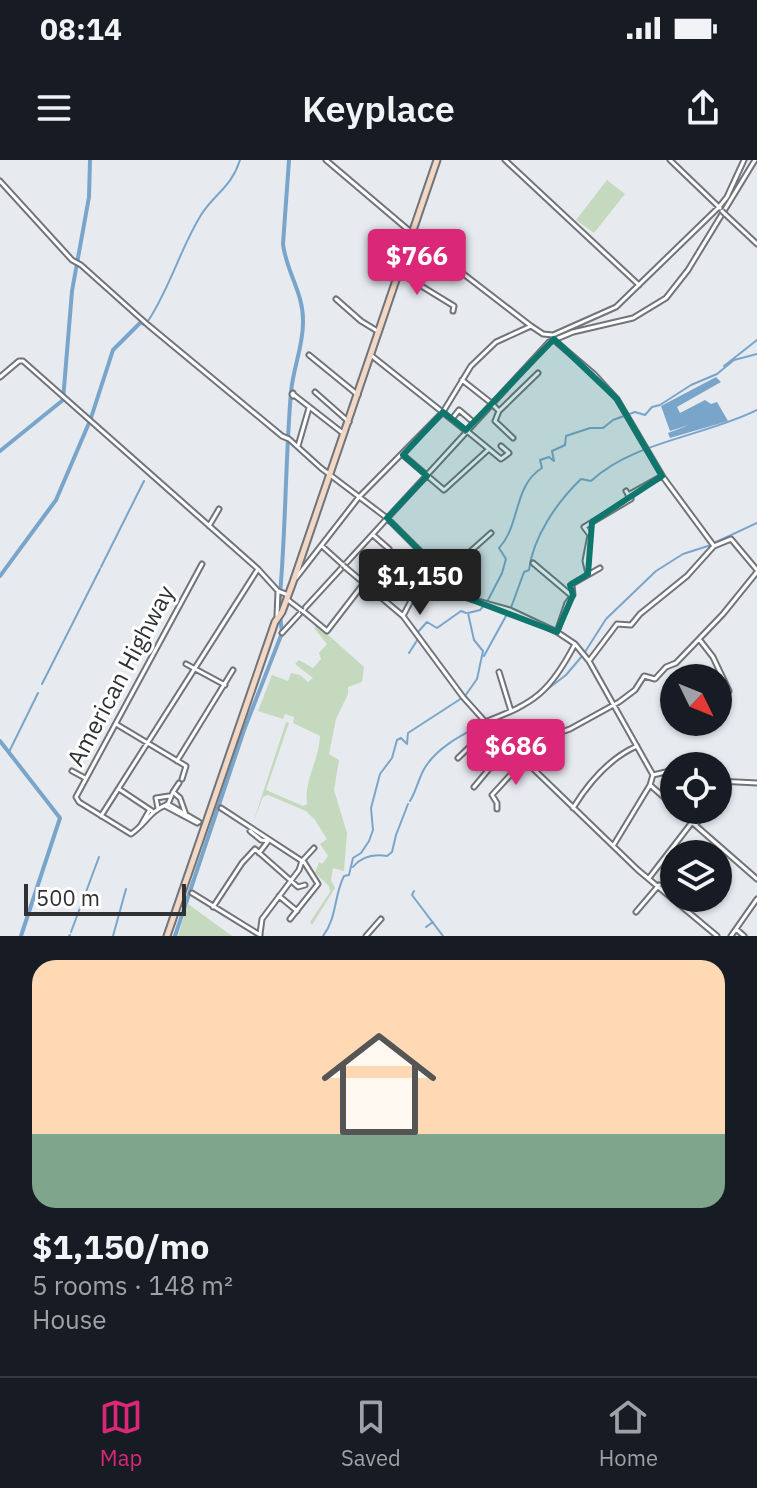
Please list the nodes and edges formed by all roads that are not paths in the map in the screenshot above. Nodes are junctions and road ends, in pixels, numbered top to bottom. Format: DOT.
graph roads {
  1 [pos="326,160"];
  2 [pos="437,160"];
  3 [pos="505,160"];
  4 [pos="670,160"];
  5 [pos="744,160"];
  6 [pos="755,160"];
  7 [pos="0,181"];
  8 [pos="722,211"];
  9 [pos="412,233"];
  10 [pos="757,244"];
  11 [pos="400,273"];
  12 [pos="639,285"];
  13 [pos="336,299"];
  14 [pos="453,311"];
  15 [pos="531,326"];
  16 [pos="379,332"];
  17 [pos="554,338"];
  18 [pos="309,355"];
  19 [pos="372,356"];
  20 [pos="538,373"];
  21 [pos="0,377"];
  22 [pos="462,380"];
  23 [pos="315,392"];
  24 [pos="294,395"];
  25 [pos="358,395"];
  26 [pos="309,408"];
  27 [pos="499,411"];
  28 [pos="443,412"];
  29 [pos="452,419"];
  30 [pos="472,421"];
  31 [pos="349,422"];
  32 [pos="344,434"];
  33 [pos="513,438"];
  34 [pos="501,446"];
  35 [pos="298,447"];
  36 [pos="489,449"];
  37 [pos="403,455"];
  38 [pos="330,474"];
  39 [pos="427,476"];
  40 [pos="662,476"];
  41 [pos="359,497"];
  42 [pos="219,509"];
  43 [pos="387,519"];
  44 [pos="209,526"];
  45 [pos="491,533"];
  46 [pos="373,535"];
  47 [pos="322,546"];
  48 [pos="714,546"];
  49 [pos="389,549"];
  50 [pos="533,563"];
  51 [pos="202,564"];
  52 [pos="600,568"];
  53 [pos="258,569"];
  54 [pos="438,570"];
  55 [pos="757,571"];
  56 [pos="588,574"];
  57 [pos="444,575"];
  58 [pos="293,582"];
  59 [pos="364,583"];
  60 [pos="283,594"];
  61 [pos="572,596"];
  62 [pos="279,616"];
  63 [pos="403,616"];
  64 [pos="557,632"];
  65 [pos="282,633"];
  66 [pos="699,639"];
  67 [pos="575,644"];
  68 [pos="589,661"];
  69 [pos="186,664"];
  70 [pos="716,664"];
  71 [pos="194,670"];
  72 [pos="233,670"];
  73 [pos="499,672"];
  74 [pos="225,685"];
  75 [pos="613,705"];
  76 [pos="512,712"];
  77 [pos="485,722"];
  78 [pos="116,724"];
  79 [pos="490,727"];
  80 [pos="147,743"];
  81 [pos="509,745"];
  82 [pos="637,746"];
  83 [pos="458,758"];
  84 [pos="524,760"];
  85 [pos="177,761"];
  86 [pos="529,766"];
  87 [pos="72,771"];
  88 [pos="660,773"];
  89 [pos="653,775"];
  90 [pos="85,778"];
  91 [pos="732,782"];
  92 [pos="757,783"];
  93 [pos="650,785"];
  94 [pos="474,787"];
  95 [pos="118,788"];
  96 [pos="172,794"];
  97 [pos="660,794"];
  98 [pos="168,804"];
  99 [pos="221,808"];
  100 [pos="573,808"];
  101 [pos="155,809"];
  102 [pos="497,809"];
  103 [pos="186,815"];
  104 [pos="101,816"];
  105 [pos="693,824"];
  106 [pos="695,824"];
  107 [pos="250,831"];
  108 [pos="261,840"];
  109 [pos="269,840"];
  110 [pos="613,846"];
  111 [pos="314,848"];
  112 [pos="257,851"];
  113 [pos="303,862"];
  114 [pos="649,878"];
  115 [pos="757,879"];
  116 [pos="291,881"];
  117 [pos="305,885"];
  118 [pos="659,885"];
  119 [pos="192,893"];
  120 [pos="279,896"];
  121 [pos="757,899"];
  122 [pos="213,907"];
  123 [pos="297,911"];
  124 [pos="636,912"];
  125 [pos="290,919"];
  126 [pos="381,919"];
  127 [pos="736,929"];
  128 [pos="260,935"];
  129 [pos="167,936"];
  130 [pos="366,936"];
  131 [pos="717,936"];
  132 [pos="731,936"];
  133 [pos="744,936"];
  1 -- 9 [label="street"];
  2 -- 9 [label="main road"];
  3 -- 12 [label="street"];
  4 -- 8 [label="street"];
  5 -- 8 [label="street"];
  6 -- 39 [label="street"];
  7 -- 35 [label="street"];
  8 -- 10 [label="street"];
  8 -- 12 [label="street"];
  9 -- 11 [label="main road"];
  9 -- 15 [label="street"];
  11 -- 14 [label="street"];
  11 -- 16 [label="main road"];
  12 -- 17 [label="street"];
  13 -- 16 [label="street"];
  15 -- 17 [label="street"];
  15 -- 22 [label="street"];
  16 -- 19 [label="main road"];
  17 -- 40 [label="street"];
  18 -- 25 [label="street"];
  19 -- 25 [label="main road"];
  19 -- 28 [label="street"];
  20 -- 27 [label="street"];
  21 -- 44 [label="street"];
  22 -- 27 [label="street"];
  22 -- 28 [label="street"];
  23 -- 31 [label="street"];
  24 -- 26 [label="street"];
  25 -- 31 [label="main road"];
  26 -- 32 [label="street"];
  26 -- 35 [label="street"];
  27 -- 33 [label="street"];
  28 -- 29 [label="street"];
  28 -- 37 [label="street"];
  29 -- 30 [label="street"];
  29 -- 36 [label="street"];
  31 -- 32 [label="main road"];
  32 -- 38 [label="main road"];
  34 -- 36 [label="street"];
  35 -- 38 [label="street"];
  36 -- 39 [label="street"];
  37 -- 39 [label="street"];
  37 -- 41 [label="street"];
  38 -- 41 [label="street"];
  38 -- 58 [label="main road"];
  39 -- 43 [label="street"];
  40 -- 48 [label="street"];
  40 -- 56 [label="street"];
  41 -- 43 [label="street"];
  41 -- 47 [label="street"];
  42 -- 44 [label="street"];
  43 -- 46 [label="street"];
  43 -- 54 [label="street"];
  44 -- 53 [label="street"];
  45 -- 57 [label="street"];
  46 -- 49 [label="street"];
  46 -- 65 [label="street"];
  47 -- 58 [label="street"];
  47 -- 59 [label="street"];
  48 -- 55 [label="street"];
  48 -- 68 [label="street"];
  50 -- 61 [label="street"];
  51 -- 78 [label="street, American Highway"];
  52 -- 56 [label="street"];
  53 -- 60 [label="street"];
  53 -- 71 [label="street"];
  54 -- 57 [label="street"];
  54 -- 63 [label="street"];
  55 -- 66 [label="street"];
  56 -- 61 [label="street"];
  57 -- 64 [label="street"];
  58 -- 60 [label="main road"];
  59 -- 60 [label="street"];
  59 -- 63 [label="street"];
  60 -- 62 [label="main road"];
  60 -- 62 [label="street"];
  61 -- 64 [label="street"];
  62 -- 129 [label="main road"];
  63 -- 77 [label="street"];
  64 -- 67 [label="street"];
  66 -- 70 [label="street"];
  66 -- 75 [label="street"];
  67 -- 68 [label="street"];
  67 -- 76 [label="street"];
  68 -- 75 [label="street"];
  69 -- 71 [label="street"];
  71 -- 74 [label="street"];
  71 -- 80 [label="street"];
  72 -- 74 [label="street"];
  73 -- 76 [label="street"];
  74 -- 85 [label="street"];
  75 -- 82 [label="street"];
  75 -- 86 [label="street"];
  76 -- 77 [label="street"];
  77 -- 79 [label="street"];
  78 -- 80 [label="street"];
  78 -- 90 [label="street, American Highway"];
  79 -- 81 [label="street"];
  79 -- 83 [label="street"];
  80 -- 85 [label="street"];
  80 -- 95 [label="street"];
  81 -- 84 [label="street"];
  81 -- 94 [label="street"];
  82 -- 89 [label="street"];
  82 -- 100 [label="street"];
  84 -- 86 [label="street"];
  84 -- 102 [label="street"];
  85 -- 96 [label="street"];
  86 -- 100 [label="street"];
  87 -- 90 [label="street"];
  88 -- 89 [label="street"];
  89 -- 93 [label="street"];
  90 -- 104 [label="street, American Highway"];
  91 -- 92 [label="street"];
  93 -- 97 [label="street"];
  93 -- 110 [label="street"];
  95 -- 101 [label="street"];
  95 -- 104 [label="street"];
  96 -- 98 [label="street"];
  96 -- 101 [label="street"];
  96 -- 103 [label="street"];
  98 -- 101 [label="street, American Highway"];
  98 -- 103 [label="street"];
  99 -- 109 [label="street"];
  100 -- 110 [label="street"];
  101 -- 103 [label="street"];
  101 -- 104 [label="street, American Highway"];
  105 -- 114 [label="street"];
  106 -- 115 [label="street"];
  107 -- 108 [label="street"];
  108 -- 109 [label="street"];
  108 -- 112 [label="street"];
  109 -- 112 [label="street"];
  109 -- 113 [label="street"];
  110 -- 114 [label="street"];
  111 -- 113 [label="street"];
  112 -- 116 [label="street"];
  112 -- 122 [label="street"];
  113 -- 116 [label="street"];
  113 -- 123 [label="street"];
  114 -- 118 [label="street"];
  116 -- 117 [label="street"];
  116 -- 120 [label="street"];
  118 -- 124 [label="street"];
  118 -- 131 [label="street"];
  119 -- 122 [label="street"];
  120 -- 123 [label="street"];
  120 -- 128 [label="street"];
  121 -- 127 [label="street"];
  122 -- 128 [label="street"];
  123 -- 125 [label="street"];
  126 -- 130 [label="street"];
  127 -- 132 [label="street"];
  127 -- 133 [label="street"];
}
